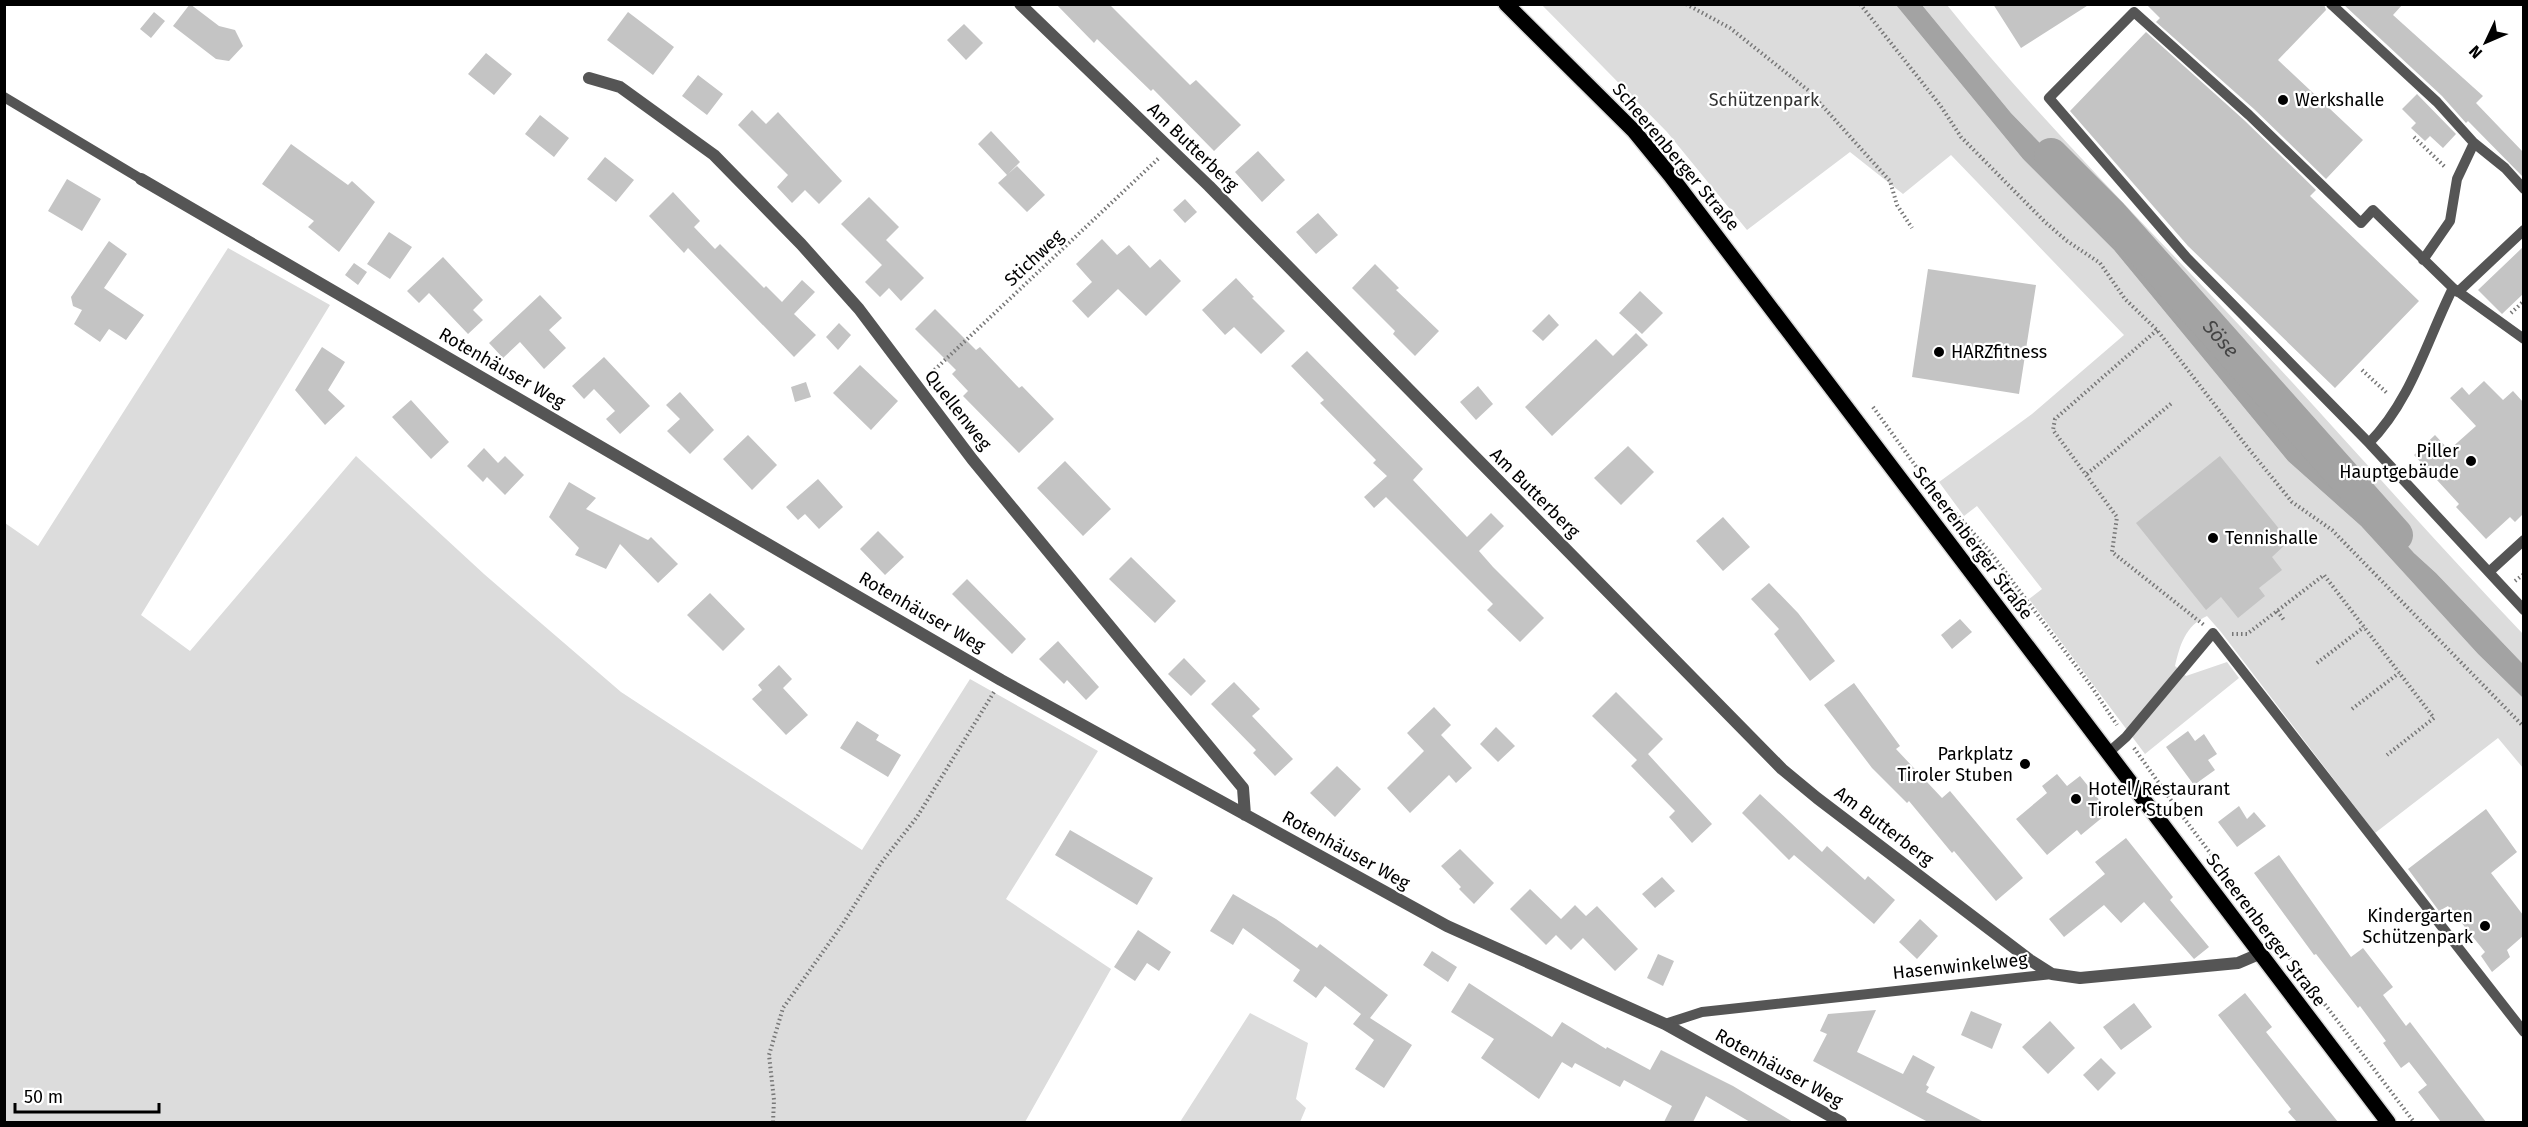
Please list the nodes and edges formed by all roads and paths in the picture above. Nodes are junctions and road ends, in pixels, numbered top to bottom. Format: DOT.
graph roads {
  1 [pos="1020,4"];
  2 [pos="1506,4"];
  3 [pos="1686,4"];
  4 [pos="1860,4"];
  5 [pos="2331,4"];
  6 [pos="590,78"];
  7 [pos="4,97"];
  8 [pos="2414,138"];
  9 [pos="2474,142"];
  10 [pos="1170,148"];
  11 [pos="141,179"];
  12 [pos="2457,179"];
  13 [pos="2523,189"];
  14 [pos="1912,228"];
  15 [pos="2523,230"];
  16 [pos="2423,260"];
  17 [pos="2455,290"];
  18 [pos="2157,330"];
  19 [pos="2523,339"];
  20 [pos="2362,370"];
  21 [pos="916,387"];
  22 [pos="2173,402"];
  23 [pos="2400,405"];
  24 [pos="1873,407"];
  25 [pos="2369,443"];
  26 [pos="2087,474"];
  27 [pos="2523,540"];
  28 [pos="2489,572"];
  29 [pos="2523,610"];
  30 [pos="2277,611"];
  31 [pos="2284,620"];
  32 [pos="2364,627"];
  33 [pos="2213,633"];
  34 [pos="2317,663"];
  35 [pos="2399,673"];
  36 [pos="1001,680"];
  37 [pos="2352,709"];
  38 [pos="2523,727"];
  39 [pos="2126,737"];
  40 [pos="2108,753"];
  41 [pos="2387,755"];
  42 [pos="1245,815"];
  43 [pos="2259,954"];
  44 [pos="2052,975"];
  45 [pos="1665,1024"];
  46 [pos="2523,1032"];
  47 [pos="773,1122"];
  48 [pos="1841,1122"];
  49 [pos="2388,1122"];
  50 [pos="2414,1122"];
  1 -- 10 [label="street, Am Butterberg"];
  2 -- 40 [label="main road, Scheerenberger Straße"];
  3 -- 14 [label="path"];
  4 -- 18 [label="path"];
  5 -- 9 [label="lane"];
  6 -- 21 [label="street, Quellenweg"];
  7 -- 11 [label="lane, Rotenhäuser Weg"];
  8 -- 12 [label="path"];
  9 -- 12 [label="lane"];
  9 -- 13 [label="lane"];
  10 -- 21 [label="path, Stichweg"];
  10 -- 44 [label="street, Am Butterberg"];
  11 -- 36 [label="street, Rotenhäuser Weg"];
  12 -- 16 [label="lane"];
  15 -- 17 [label="lane"];
  16 -- 17 [label="lane"];
  16 -- 25 [label="lane"];
  17 -- 19 [label="lane"];
  17 -- 23 [label="lane"];
  18 -- 26 [label="path"];
  18 -- 38 [label="path"];
  20 -- 23 [label="path"];
  21 -- 42 [label="street, Quellenweg"];
  22 -- 26 [label="path"];
  23 -- 25 [label="lane"];
  24 -- 39 [label="path"];
  25 -- 28 [label="lane"];
  26 -- 33 [label="path"];
  27 -- 28 [label="lane"];
  28 -- 29 [label="lane"];
  30 -- 31 [label="path"];
  30 -- 32 [label="path"];
  30 -- 33 [label="path"];
  32 -- 34 [label="path"];
  32 -- 35 [label="path"];
  33 -- 39 [label="lane"];
  33 -- 46 [label="lane"];
  35 -- 37 [label="path"];
  35 -- 41 [label="path"];
  36 -- 42 [label="street, Rotenhäuser Weg"];
  36 -- 47 [label="path"];
  39 -- 40 [label="lane"];
  39 -- 50 [label="path"];
  40 -- 43 [label="main road, Scheerenberger Straße"];
  42 -- 45 [label="street, Rotenhäuser Weg"];
  43 -- 44 [label="street, Hasenwinkelweg"];
  43 -- 49 [label="main road, Scheerenberger Straße"];
  44 -- 45 [label="lane, Hasenwinkelweg"];
  45 -- 48 [label="street, Rotenhäuser Weg"];
}
